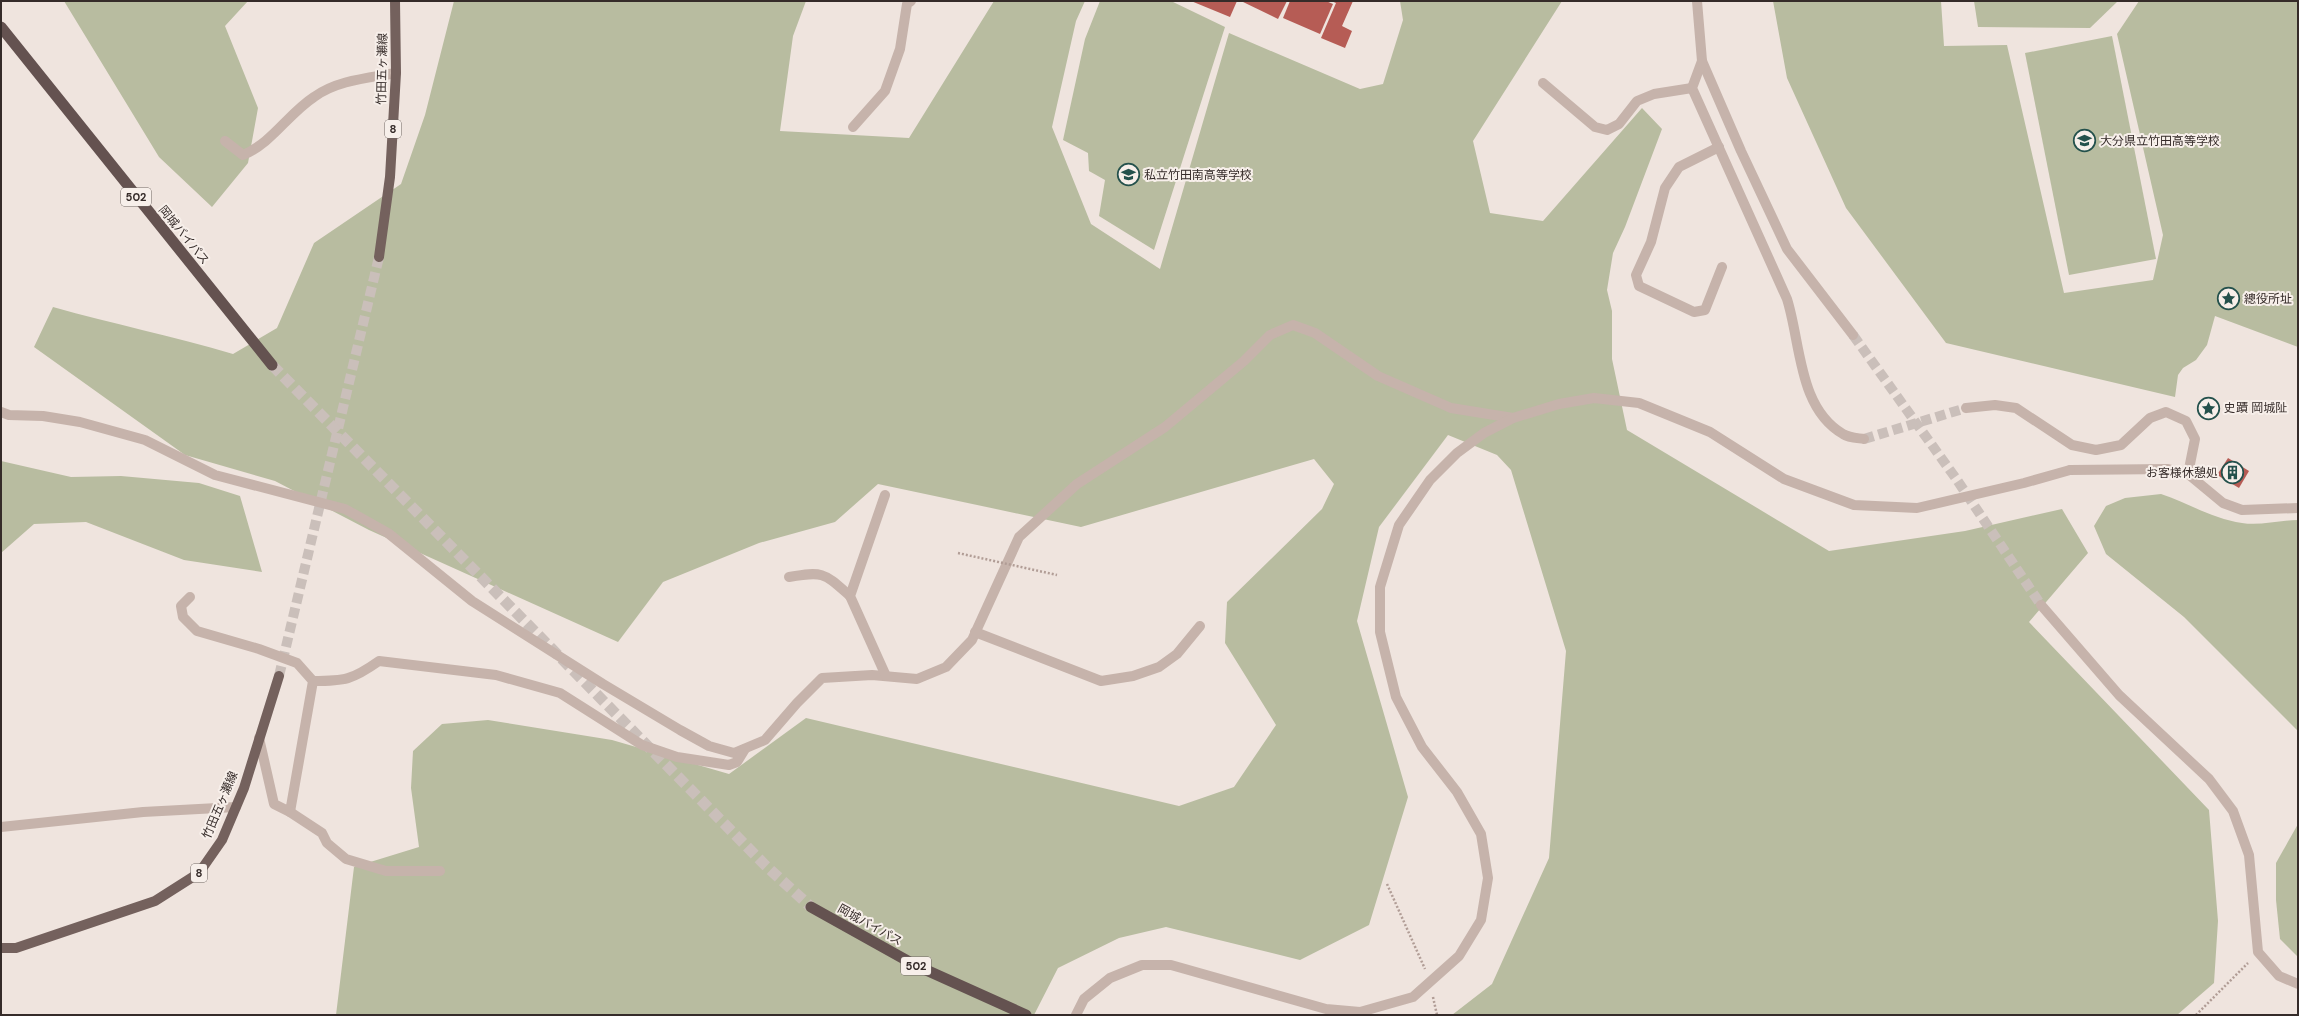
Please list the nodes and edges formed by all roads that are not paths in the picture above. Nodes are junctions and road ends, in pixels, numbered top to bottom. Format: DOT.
graph roads {
  1 [pos="395,1"];
  2 [pos="1697,1"];
  3 [pos="907,2"];
  4 [pos="1,27"];
  5 [pos="1702,61"];
  6 [pos="396,72"];
  7 [pos="1543,83"];
  8 [pos="1692,88"];
  9 [pos="853,126"];
  10 [pos="225,141"];
  11 [pos="1719,147"];
  12 [pos="379,257"];
  13 [pos="1722,267"];
  14 [pos="1853,334"];
  15 [pos="272,365"];
  16 [pos="1966,408"];
  17 [pos="1,412"];
  18 [pos="1513,418"];
  19 [pos="1864,439"];
  20 [pos="2188,474"];
  21 [pos="885,495"];
  22 [pos="2298,508"];
  23 [pos="789,577"];
  24 [pos="850,596"];
  25 [pos="190,597"];
  26 [pos="2041,605"];
  27 [pos="1200,626"];
  28 [pos="976,632"];
  29 [pos="279,676"];
  30 [pos="886,676"];
  31 [pos="313,681"];
  32 [pos="259,738"];
  33 [pos="745,748"];
  34 [pos="236,807"];
  35 [pos="290,812"];
  36 [pos="1,827"];
  37 [pos="440,871"];
  38 [pos="811,907"];
  39 [pos="1,948"];
  40 [pos="2298,984"];
  41 [pos="1026,1015"];
  42 [pos="1076,1015"];
  1 -- 6 [label="main road, 竹田五ヶ瀬線 / 8"];
  2 -- 5 [label="street"];
  3 -- 9 [label="street"];
  4 -- 15 [label="highway, 岡城バイパス / 502"];
  5 -- 8 [label="street"];
  5 -- 14 [label="street"];
  6 -- 10 [label="street"];
  6 -- 12 [label="main road, 竹田五ヶ瀬線 / 8"];
  7 -- 8 [label="street"];
  8 -- 11 [label="street"];
  11 -- 13 [label="street"];
  11 -- 19 [label="street"];
  16 -- 20 [label="street"];
  17 -- 33 [label="street"];
  18 -- 20 [label="street"];
  18 -- 28 [label="street"];
  18 -- 42 [label="street"];
  20 -- 22 [label="street"];
  21 -- 24 [label="street"];
  23 -- 24 [label="street"];
  24 -- 30 [label="street"];
  25 -- 31 [label="street"];
  26 -- 40 [label="street"];
  27 -- 28 [label="street"];
  28 -- 30 [label="street"];
  29 -- 32 [label="main road, 竹田五ヶ瀬線 / 8"];
  30 -- 33 [label="street"];
  31 -- 33 [label="street"];
  31 -- 35 [label="street"];
  32 -- 34 [label="main road, 竹田五ヶ瀬線 / 8"];
  32 -- 35 [label="street"];
  34 -- 36 [label="street"];
  34 -- 39 [label="main road, 竹田五ヶ瀬線 / 8"];
  35 -- 37 [label="street"];
  38 -- 41 [label="highway, 岡城バイパス / 502"];
}
